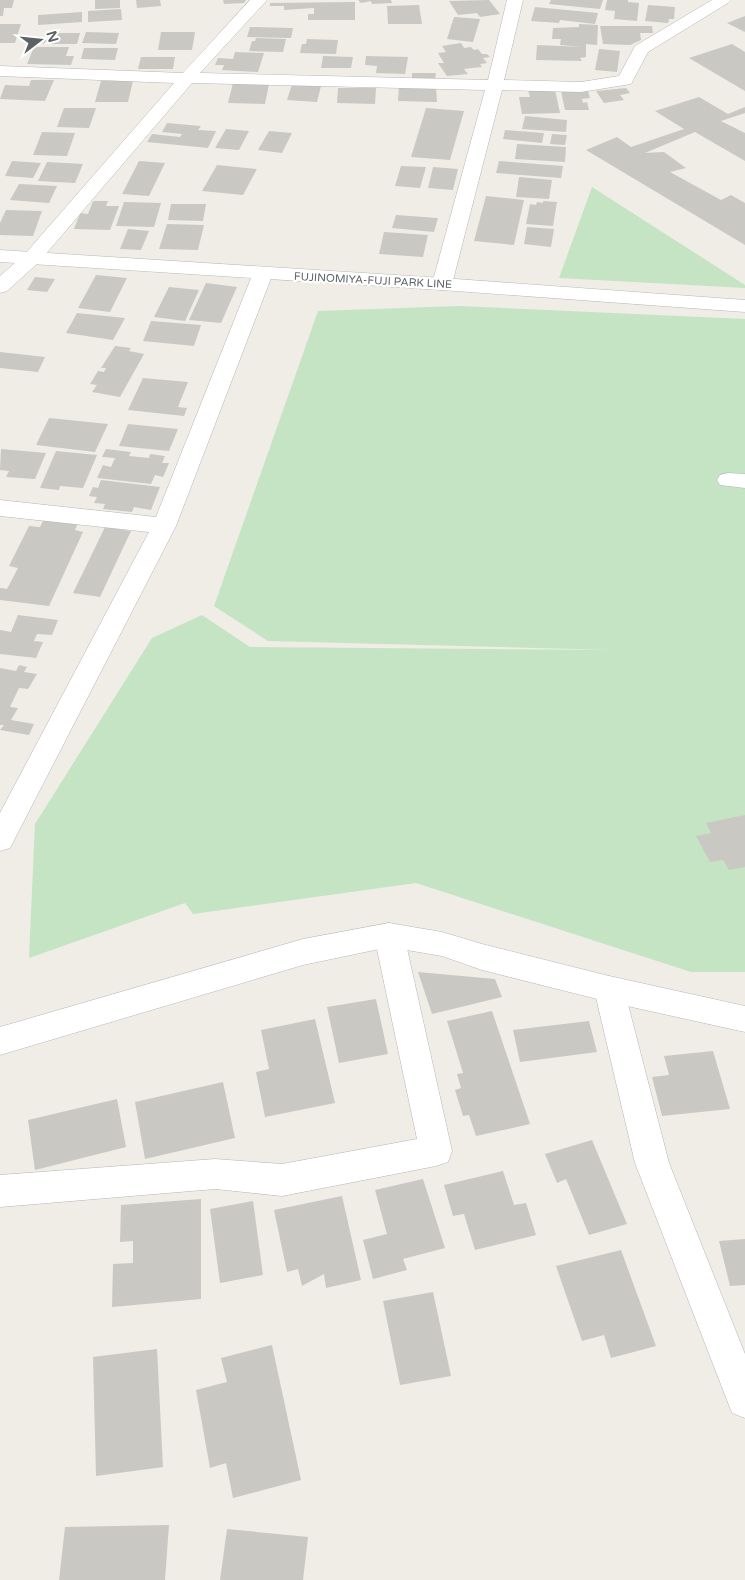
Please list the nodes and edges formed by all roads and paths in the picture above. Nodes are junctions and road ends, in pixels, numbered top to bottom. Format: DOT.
graph roads {
  1 [pos="259,0"];
  2 [pos="515,0"];
  3 [pos="723,0"];
  4 [pos="0,71"];
  5 [pos="187,78"];
  6 [pos="495,86"];
  7 [pos="0,256"];
  8 [pos="32,258"];
  9 [pos="263,273"];
  10 [pos="442,284"];
  11 [pos="0,287"];
  12 [pos="745,306"];
  13 [pos="0,508"];
  14 [pos="164,526"];
  15 [pos="0,840"];
  16 [pos="389,934"];
  17 [pos="608,989"];
  18 [pos="745,1019"];
  19 [pos="0,1041"];
  20 [pos="0,1191"];
  21 [pos="745,1400"];
  1 -- 5 [label="street"];
  2 -- 6 [label="street"];
  3 -- 6 [label="street"];
  4 -- 5 [label="street"];
  5 -- 6 [label="street"];
  5 -- 8 [label="street"];
  6 -- 10 [label="street"];
  7 -- 8 [label="street, FUJINOMIYA-FUJI PARK LINE"];
  8 -- 9 [label="street, FUJINOMIYA-FUJI PARK LINE"];
  8 -- 11 [label="street"];
  9 -- 10 [label="street, FUJINOMIYA-FUJI PARK LINE"];
  9 -- 14 [label="street"];
  10 -- 12 [label="street, FUJINOMIYA-FUJI PARK LINE"];
  13 -- 14 [label="street"];
  14 -- 15 [label="street"];
  16 -- 17 [label="street"];
  16 -- 19 [label="street"];
  16 -- 20 [label="street"];
  17 -- 18 [label="street"];
  17 -- 21 [label="street"];
}
